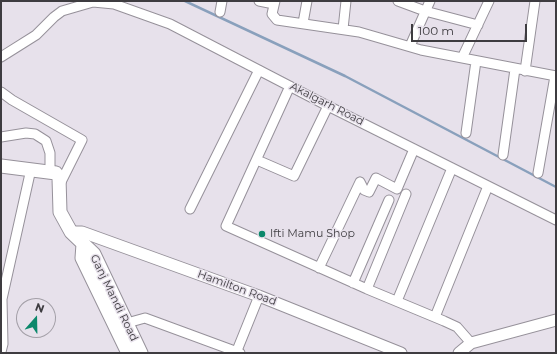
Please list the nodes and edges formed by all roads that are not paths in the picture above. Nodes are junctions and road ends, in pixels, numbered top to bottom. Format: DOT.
graph roads {
  1 [pos="222,1"];
  2 [pos="259,1"];
  3 [pos="307,1"];
  4 [pos="346,1"];
  5 [pos="398,1"];
  6 [pos="430,1"];
  7 [pos="535,1"];
  8 [pos="93,2"];
  9 [pos="275,2"];
  10 [pos="487,2"];
  11 [pos="220,12"];
  12 [pos="426,12"];
  13 [pos="303,24"];
  14 [pos="478,26"];
  15 [pos="343,29"];
  16 [pos="410,46"];
  17 [pos="1,57"];
  18 [pos="462,58"];
  19 [pos="476,61"];
  20 [pos="515,69"];
  21 [pos="259,70"];
  22 [pos="525,71"];
  23 [pos="555,76"];
  24 [pos="290,86"];
  25 [pos="1,92"];
  26 [pos="328,106"];
  27 [pos="466,134"];
  28 [pos="2,137"];
  29 [pos="414,148"];
  30 [pos="502,156"];
  31 [pos="257,160"];
  32 [pos="1,166"];
  33 [pos="452,168"];
  34 [pos="31,169"];
  35 [pos="50,171"];
  36 [pos="538,173"];
  37 [pos="488,186"];
  38 [pos="59,188"];
  39 [pos="406,194"];
  40 [pos="389,200"];
  41 [pos="190,209"];
  42 [pos="556,220"];
  43 [pos="71,232"];
  44 [pos="83,244"];
  45 [pos="319,268"];
  46 [pos="353,283"];
  47 [pos="367,290"];
  48 [pos="259,296"];
  49 [pos="397,301"];
  50 [pos="435,317"];
  51 [pos="556,320"];
  52 [pos="127,323"];
  53 [pos="471,343"];
  54 [pos="1,352"];
  55 [pos="128,353"];
  56 [pos="141,353"];
  57 [pos="238,353"];
  58 [pos="401,353"];
  59 [pos="459,353"];
  1 -- 11 [label="street"];
  2 -- 9 [label="street"];
  3 -- 13 [label="street"];
  4 -- 15 [label="street"];
  5 -- 12 [label="street"];
  6 -- 12 [label="street"];
  7 -- 22 [label="street"];
  8 -- 17 [label="street"];
  8 -- 21 [label="street, Akalgarh Road"];
  9 -- 13 [label="street"];
  10 -- 14 [label="street"];
  12 -- 14 [label="street"];
  12 -- 16 [label="street"];
  13 -- 15 [label="street"];
  14 -- 18 [label="street"];
  15 -- 16 [label="street"];
  16 -- 18 [label="street"];
  18 -- 19 [label="street"];
  19 -- 20 [label="street"];
  19 -- 27 [label="street"];
  20 -- 22 [label="street"];
  20 -- 30 [label="street"];
  21 -- 24 [label="street, Akalgarh Road"];
  21 -- 41 [label="street"];
  22 -- 23 [label="street"];
  23 -- 36 [label="street"];
  24 -- 26 [label="street, Akalgarh Road"];
  24 -- 31 [label="street"];
  25 -- 38 [label="street"];
  26 -- 29 [label="street, Akalgarh Road"];
  26 -- 31 [label="street"];
  28 -- 35 [label="street"];
  29 -- 33 [label="street, Akalgarh Road"];
  29 -- 45 [label="street"];
  31 -- 45 [label="street"];
  32 -- 34 [label="main road"];
  33 -- 37 [label="street, Akalgarh Road"];
  33 -- 49 [label="street"];
  34 -- 35 [label="main road"];
  34 -- 54 [label="street"];
  35 -- 38 [label="main road"];
  37 -- 42 [label="street, Akalgarh Road"];
  37 -- 50 [label="street"];
  38 -- 43 [label="main road"];
  39 -- 47 [label="street"];
  40 -- 46 [label="street"];
  43 -- 44 [label="main road"];
  43 -- 48 [label="street, Hamilton Road"];
  44 -- 52 [label="main road, Ganj Mandi Road"];
  44 -- 55 [label="main road, Ganj Mandi Road"];
  45 -- 46 [label="street"];
  46 -- 47 [label="street"];
  47 -- 49 [label="street"];
  48 -- 57 [label="street"];
  48 -- 58 [label="street, Hamilton Road"];
  49 -- 50 [label="street"];
  50 -- 53 [label="street"];
  51 -- 53 [label="street"];
  52 -- 56 [label="main road, Ganj Mandi Road"];
  52 -- 57 [label="street"];
  53 -- 59 [label="street"];
}
